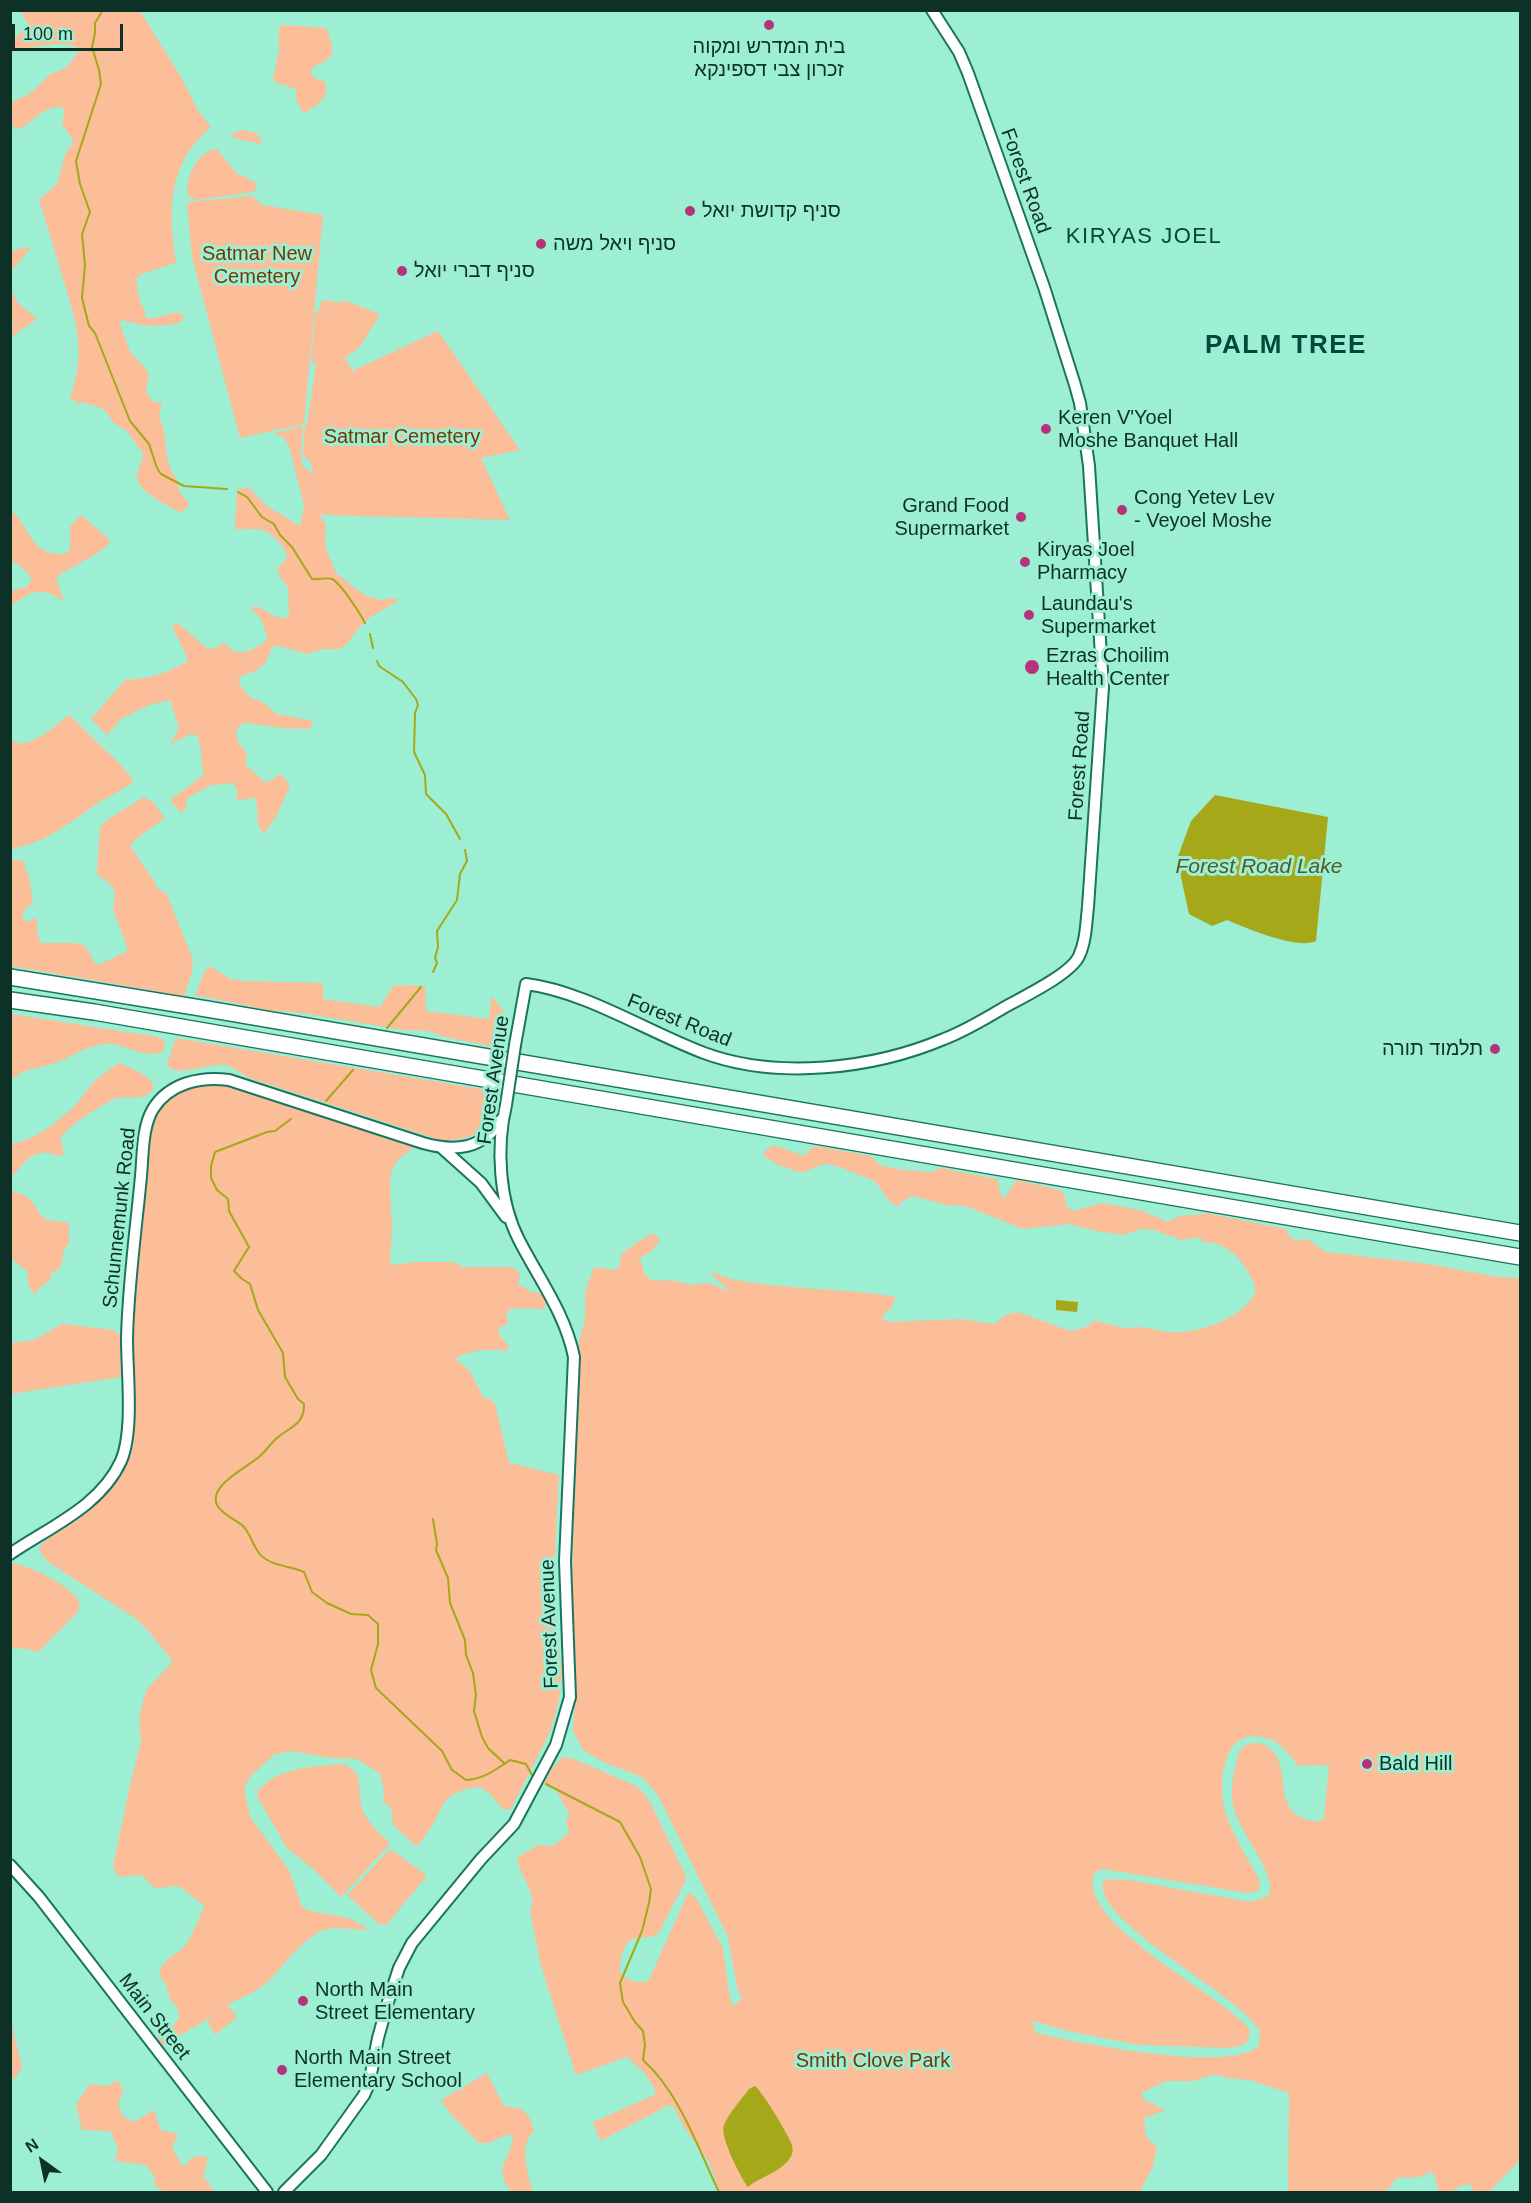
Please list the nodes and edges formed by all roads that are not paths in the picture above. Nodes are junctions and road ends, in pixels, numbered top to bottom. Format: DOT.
graph roads {
  1 [pos="932,10"];
  2 [pos="10,977"];
  3 [pos="526,984"];
  4 [pos="10,1000"];
  5 [pos="502,1117"];
  6 [pos="442,1148"];
  7 [pos="514,1230"];
  8 [pos="1521,1233"];
  9 [pos="1521,1257"];
  10 [pos="10,1554"];
  11 [pos="10,1865"];
  12 [pos="267,2193"];
  13 [pos="284,2193"];
  1 -- 3 [label="street, Forest Road"];
  2 -- 8 [label="highway"];
  3 -- 5 [label="street, Forest Avenue, bridge"];
  4 -- 9 [label="highway"];
  5 -- 6 [label="street, Schunnemunk Road"];
  5 -- 7 [label="street, Forest Avenue"];
  6 -- 7 [label="street, Schunnemunk Road"];
  6 -- 10 [label="street, Schunnemunk Road"];
  7 -- 13 [label="street, Forest Avenue"];
  11 -- 12 [label="street, Main Street"];
}
